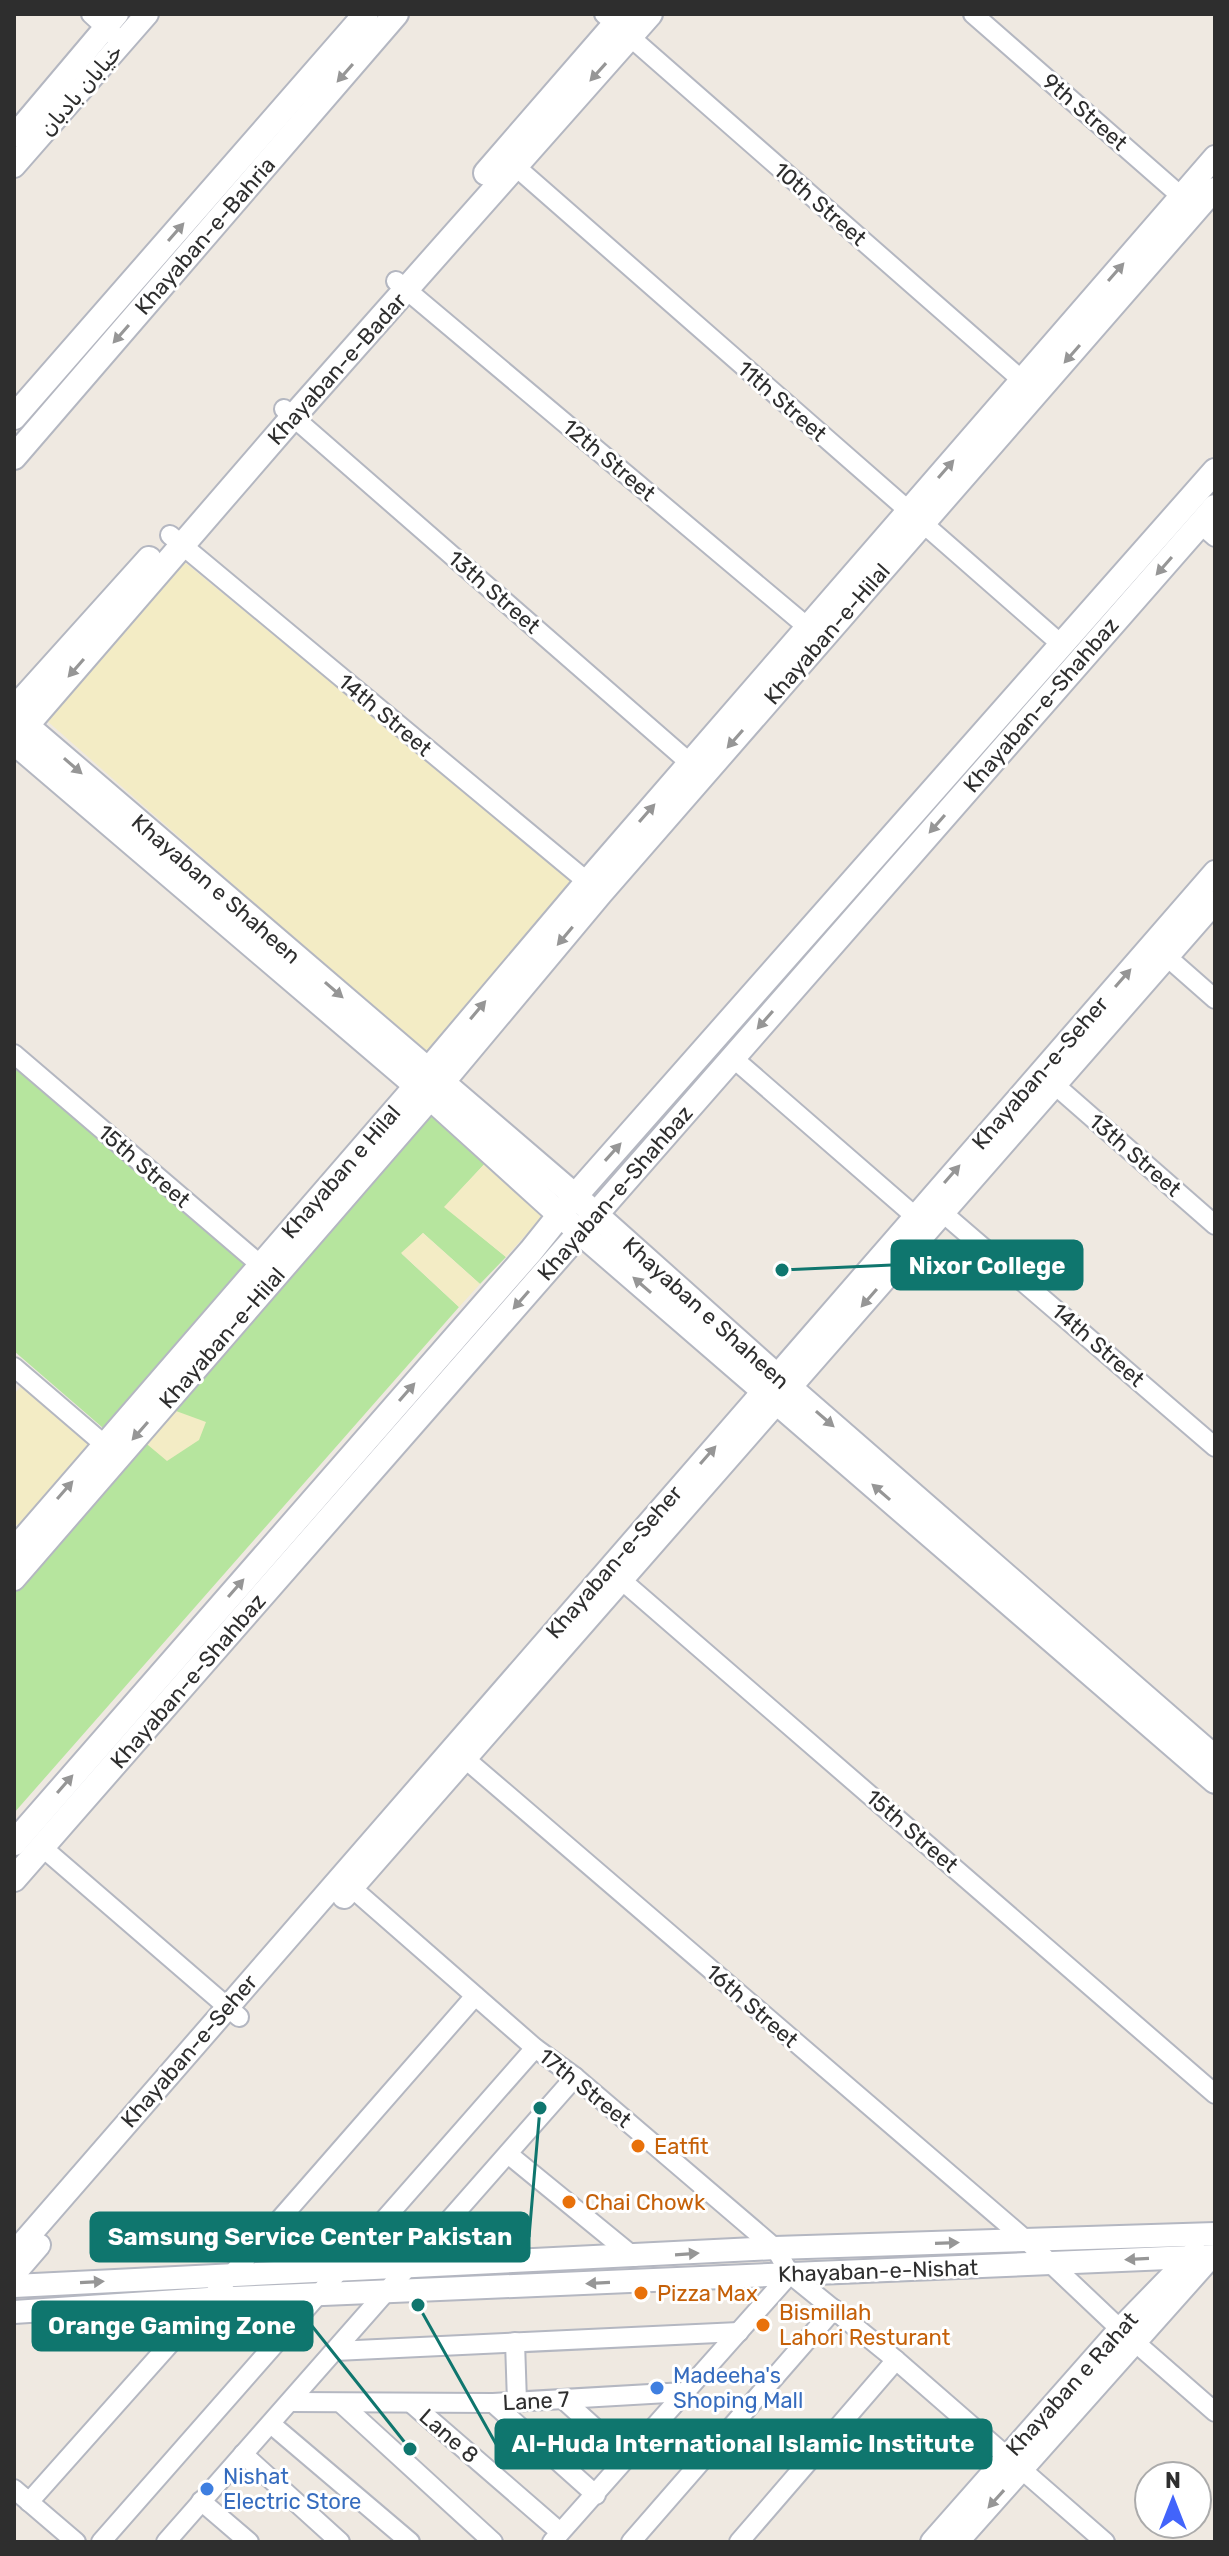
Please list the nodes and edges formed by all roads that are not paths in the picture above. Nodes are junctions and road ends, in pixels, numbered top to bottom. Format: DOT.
graph roads {
  1 [pos="147,14"];
  2 [pos="366,14"];
  3 [pos="396,14"];
  4 [pos="650,14"];
  5 [pos="973,14"];
  6 [pos="618,22"];
  7 [pos="109,24"];
  8 [pos="14,136"];
  9 [pos="1215,157"];
  10 [pos="508,160"];
  11 [pos="14,166"];
  12 [pos="1215,189"];
  13 [pos="1189,203"];
  14 [pos="401,286"];
  15 [pos="1029,387"];
  16 [pos="289,413"];
  17 [pos="14,417"];
  18 [pos="14,457"];
  19 [pos="1215,471"];
  20 [pos="915,518"];
  21 [pos="1210,523"];
  22 [pos="176,540"];
  23 [pos="815,633"];
  24 [pos="1062,645"];
  25 [pos="17,723"];
  26 [pos="698,769"];
  27 [pos="1215,872"];
  28 [pos="594,888"];
  29 [pos="1215,902"];
  30 [pos="1160,950"];
  31 [pos="1215,999"];
  32 [pos="14,1054"];
  33 [pos="733,1058"];
  34 [pos="429,1084"];
  35 [pos="1055,1085"];
  36 [pos="567,1205"];
  37 [pos="929,1219"];
  38 [pos="588,1224"];
  39 [pos="1215,1225"];
  40 [pos="268,1271"];
  41 [pos="14,1367"];
  42 [pos="777,1389"];
  43 [pos="1215,1447"];
  44 [pos="111,1451"];
  45 [pos="19,1550"];
  46 [pos="615,1574"];
  47 [pos="14,1579"];
  48 [pos="459,1754"];
  49 [pos="1215,1758"];
  50 [pos="1215,1781"];
  51 [pos="15,1839"];
  52 [pos="42,1847"];
  53 [pos="14,1879"];
  54 [pos="352,1888"];
  55 [pos="475,1996"];
  56 [pos="234,2012"];
  57 [pos="535,2048"];
  58 [pos="575,2077"];
  59 [pos="1215,2094"];
  60 [pos="508,2154"];
  61 [pos="1026,2240"];
  62 [pos="1210,2245"];
  63 [pos="775,2248"];
  64 [pos="14,2253"];
  65 [pos="634,2257"];
  66 [pos="1051,2263"];
  67 [pos="409,2267"];
  68 [pos="342,2270"];
  69 [pos="14,2274"];
  70 [pos="232,2274"];
  71 [pos="790,2274"];
  72 [pos="14,2286"];
  73 [pos="386,2292"];
  74 [pos="317,2295"];
  75 [pos="208,2299"];
  76 [pos="834,2309"];
  77 [pos="14,2312"];
  78 [pos="739,2332"];
  79 [pos="1128,2335"];
  80 [pos="515,2342"];
  81 [pos="335,2351"];
  82 [pos="896,2360"];
  83 [pos="685,2392"];
  84 [pos="564,2400"];
  85 [pos="291,2402"];
  86 [pos="517,2402"];
  87 [pos="411,2403"];
  88 [pos="493,2403"];
  89 [pos="342,2404"];
  90 [pos="1215,2412"];
  91 [pos="271,2424"];
  92 [pos="243,2454"];
  93 [pos="628,2458"];
  94 [pos="1014,2463"];
  95 [pos="14,2489"];
  96 [pos="596,2495"];
  97 [pos="201,2501"];
  98 [pos="29,2502"];
  99 [pos="556,2537"];
  100 [pos="170,2541"];
  101 [pos="76,2542"];
  102 [pos="101,2542"];
  103 [pos="249,2542"];
  104 [pos="340,2542"];
  105 [pos="410,2542"];
  106 [pos="493,2542"];
  107 [pos="631,2542"];
  108 [pos="739,2542"];
  109 [pos="932,2542"];
  110 [pos="957,2542"];
  111 [pos="1105,2542"];
  1 -- 7 [label="street, خیابان بادبان"];
  17 -- 2 [label="main road, Khayaban-e-Bahria, one-way"];
  3 -- 18 [label="main road, Khayaban-e-Bahria, one-way"];
  4 -- 6 [label="main road, Khayaban-e-Badar"];
  5 -- 13 [label="street, 9th Street"];
  6 -- 10 [label="main road, Khayaban-e-Badar"];
  6 -- 15 [label="street, 10th Street"];
  7 -- 8 [label="street, خیابان بادبان"];
  7 -- 11 [label="street, خیابان بادبان"];
  9 -- 13 [label="street"];
  10 -- 14 [label="main road, Khayaban-e-Badar"];
  10 -- 20 [label="street, 11th Street"];
  12 -- 13 [label="street, Khayaban-e-Hilal"];
  13 -- 15 [label="street, Khayaban-e-Hilal"];
  14 -- 16 [label="main road, Khayaban-e-Badar"];
  14 -- 23 [label="street, 12th Street"];
  15 -- 20 [label="street, Khayaban-e-Hilal"];
  16 -- 22 [label="main road, Khayaban-e-Badar"];
  16 -- 26 [label="street, 13th Street"];
  19 -- 24 [label="main road, Khayaban-e-Shahbaz"];
  20 -- 23 [label="street, Khayaban-e-Hilal"];
  20 -- 24 [label="street, 11th Street"];
  21 -- 33 [label="main road, Khayaban-e-Shahbaz, one-way"];
  22 -- 25 [label="main road, Khayaban-e-Badar"];
  22 -- 28 [label="street, 14th Street"];
  23 -- 26 [label="street, Khayaban-e-Hilal"];
  36 -- 24 [label="main road, Khayaban-e-Shahbaz, one-way"];
  25 -- 34 [label="main road, Khayaban e Shaheen"];
  26 -- 28 [label="street, Khayaban-e-Hilal"];
  27 -- 30 [label="street, Khayaban-e-Seher"];
  28 -- 34 [label="street, Khayaban-e-Hilal"];
  29 -- 30 [label="street, Khayaban-e-Seher"];
  30 -- 31 [label="street"];
  30 -- 35 [label="street, Khayaban-e-Seher"];
  37 -- 30 [label="street, Khayaban-e-Seher, one-way"];
  32 -- 40 [label="street, 15th Street"];
  33 -- 37 [label="street, 14th Street"];
  33 -- 38 [label="main road, Khayaban-e-Shahbaz"];
  34 -- 36 [label="main road, Khayaban e Shaheen"];
  34 -- 40 [label="street, Khayaban-e-Hilal"];
  35 -- 37 [label="street, Khayaban-e-Seher"];
  35 -- 39 [label="street, 13th Street"];
  36 -- 38 [label="main road, Khayaban e Shaheen"];
  51 -- 36 [label="main road, Khayaban-e-Shahbaz, one-way"];
  37 -- 42 [label="street, Khayaban-e-Seher"];
  37 -- 43 [label="street, 14th Street"];
  38 -- 42 [label="main road, Khayaban e Shaheen"];
  38 -- 52 [label="main road, Khayaban-e-Shahbaz, one-way"];
  40 -- 44 [label="street"];
  41 -- 44 [label="street"];
  42 -- 46 [label="street, Khayaban-e-Seher"];
  42 -- 49 [label="main road, Khayaban e Shaheen, one-way"];
  50 -- 42 [label="main road, Khayaban e Shaheen, one-way"];
  44 -- 45 [label="street"];
  45 -- 47 [label="street"];
  46 -- 48 [label="street, Khayaban-e-Seher"];
  46 -- 59 [label="street, 15th Street"];
  48 -- 54 [label="street, Khayaban-e-Seher"];
  48 -- 56 [label="street, Khayaban-e-Seher"];
  48 -- 61 [label="street, 16th Street"];
  52 -- 53 [label="main road, Khayaban-e-Shahbaz"];
  52 -- 56 [label="street"];
  54 -- 55 [label="street, 17th Street"];
  54 -- 56 [label="street, Khayaban-e-Seher"];
  55 -- 57 [label="street, 17th Street"];
  55 -- 70 [label="street"];
  56 -- 64 [label="street, Khayaban-e-Seher"];
  56 -- 69 [label="street, Khayaban-e-Seher"];
  57 -- 58 [label="street, 17th Street"];
  57 -- 68 [label="street"];
  58 -- 60 [label="street"];
  58 -- 63 [label="street, 17th Street"];
  60 -- 65 [label="street"];
  60 -- 67 [label="street"];
  61 -- 62 [label="street, Khayaban-e-Nishat"];
  63 -- 61 [label="street, Khayaban-e-Nishat, one-way"];
  61 -- 66 [label="street, 16th Street"];
  62 -- 66 [label="street, Khayaban-e-Nishat, one-way"];
  62 -- 79 [label="street, Khayaban e Rahat"];
  65 -- 63 [label="street, Khayaban-e-Nishat, one-way"];
  63 -- 71 [label="street, 17th Street"];
  65 -- 67 [label="street, Khayaban-e-Nishat"];
  66 -- 71 [label="street, Khayaban-e-Nishat"];
  66 -- 79 [label="street, 16th Street"];
  67 -- 68 [label="street, Khayaban-e-Nishat"];
  67 -- 73 [label="street"];
  68 -- 70 [label="street, Khayaban-e-Nishat"];
  68 -- 74 [label="street"];
  72 -- 70 [label="street, Khayaban-e-Nishat, one-way"];
  70 -- 75 [label="street"];
  71 -- 73 [label="street, Khayaban-e-Nishat, one-way"];
  71 -- 76 [label="street, 17th Street"];
  71 -- 78 [label="street"];
  73 -- 74 [label="street, Khayaban-e-Nishat"];
  73 -- 81 [label="street"];
  74 -- 75 [label="street, Khayaban-e-Nishat"];
  74 -- 102 [label="street"];
  75 -- 77 [label="street, Khayaban-e-Nishat"];
  75 -- 98 [label="street"];
  76 -- 82 [label="street, 17th Street"];
  76 -- 107 [label="street"];
  78 -- 80 [label="street"];
  78 -- 83 [label="street"];
  79 -- 90 [label="street"];
  79 -- 94 [label="street, Khayaban e Rahat"];
  80 -- 81 [label="street"];
  80 -- 86 [label="street"];
  81 -- 85 [label="street"];
  82 -- 94 [label="street, 17th Street"];
  82 -- 108 [label="street"];
  83 -- 84 [label="street, Lane 7"];
  83 -- 93 [label="street"];
  84 -- 86 [label="street, Lane 7"];
  84 -- 93 [label="street"];
  85 -- 89 [label="street, Lane 7"];
  85 -- 91 [label="street"];
  86 -- 88 [label="street, Lane 7"];
  87 -- 88 [label="street, Lane 7"];
  87 -- 89 [label="street, Lane 7"];
  87 -- 99 [label="street, Lane 8"];
  88 -- 96 [label="street"];
  89 -- 106 [label="street"];
  91 -- 92 [label="street"];
  91 -- 105 [label="street"];
  92 -- 97 [label="street"];
  92 -- 104 [label="street"];
  93 -- 96 [label="street"];
  94 -- 109 [label="street, Khayaban e Rahat"];
  94 -- 110 [label="street, Khayaban e Rahat, one-way"];
  94 -- 111 [label="street, 17th Street"];
  95 -- 98 [label="street"];
  96 -- 99 [label="street"];
  97 -- 100 [label="street"];
  97 -- 103 [label="street"];
  98 -- 101 [label="street"];
}
